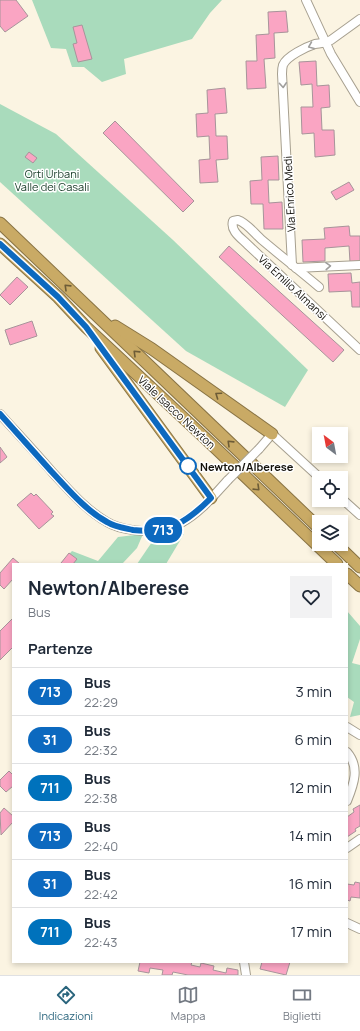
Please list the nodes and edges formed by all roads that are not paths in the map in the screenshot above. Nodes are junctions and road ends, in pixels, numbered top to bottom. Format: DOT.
graph roads {
  1 [pos="306,0"];
  2 [pos="360,19"];
  3 [pos="326,43"];
  4 [pos="360,102"];
  5 [pos="0,223"];
  6 [pos="0,244"];
  7 [pos="360,264"];
  8 [pos="294,267"];
  9 [pos="319,287"];
  10 [pos="95,314"];
  11 [pos="86,327"];
  12 [pos="360,350"];
  13 [pos="0,414"];
  14 [pos="272,434"];
  15 [pos="312,471"];
  16 [pos="211,498"];
  17 [pos="348,505"];
  18 [pos="360,516"];
  19 [pos="312,521"];
  20 [pos="343,551"];
  21 [pos="336,563"];
  22 [pos="360,567"];
  23 [pos="348,575"];
  24 [pos="360,586"];
  25 [pos="348,728"];
  26 [pos="360,735"];
  27 [pos="348,753"];
  28 [pos="348,798"];
  29 [pos="360,839"];
  30 [pos="348,847"];
  31 [pos="348,923"];
  32 [pos="360,929"];
  33 [pos="244,963"];
  34 [pos="246,975"];
  1 -- 3 [label="street"];
  2 -- 3 [label="street, Via Enrico Medi"];
  3 -- 4 [label="street"];
  3 -- 8 [label="street, Via Enrico Medi, one-way"];
  10 -- 5 [label="highway, Viale Isacco Newton, one-way"];
  6 -- 11 [label="highway, Viale Isacco Newton"];
  8 -- 7 [label="street, one-way"];
  8 -- 9 [label="street"];
  8 -- 12 [label="street, Via Emilio Almansi"];
  14 -- 10 [label="highway, one-way"];
  19 -- 10 [label="highway, Viale Isacco Newton, one-way"];
  11 -- 16 [label="highway"];
  11 -- 21 [label="highway, Viale Isacco Newton, one-way"];
  13 -- 16 [label="street"];
  14 -- 15 [label="street"];
  14 -- 16 [label="street, bridge"];
  17 -- 18 [label="street"];
  20 -- 22 [label="highway"];
  23 -- 24 [label="highway"];
  25 -- 26 [label="street"];
  27 -- 28 [label="street"];
  29 -- 30 [label="street"];
  31 -- 32 [label="street"];
  33 -- 34 [label="street"];
}
